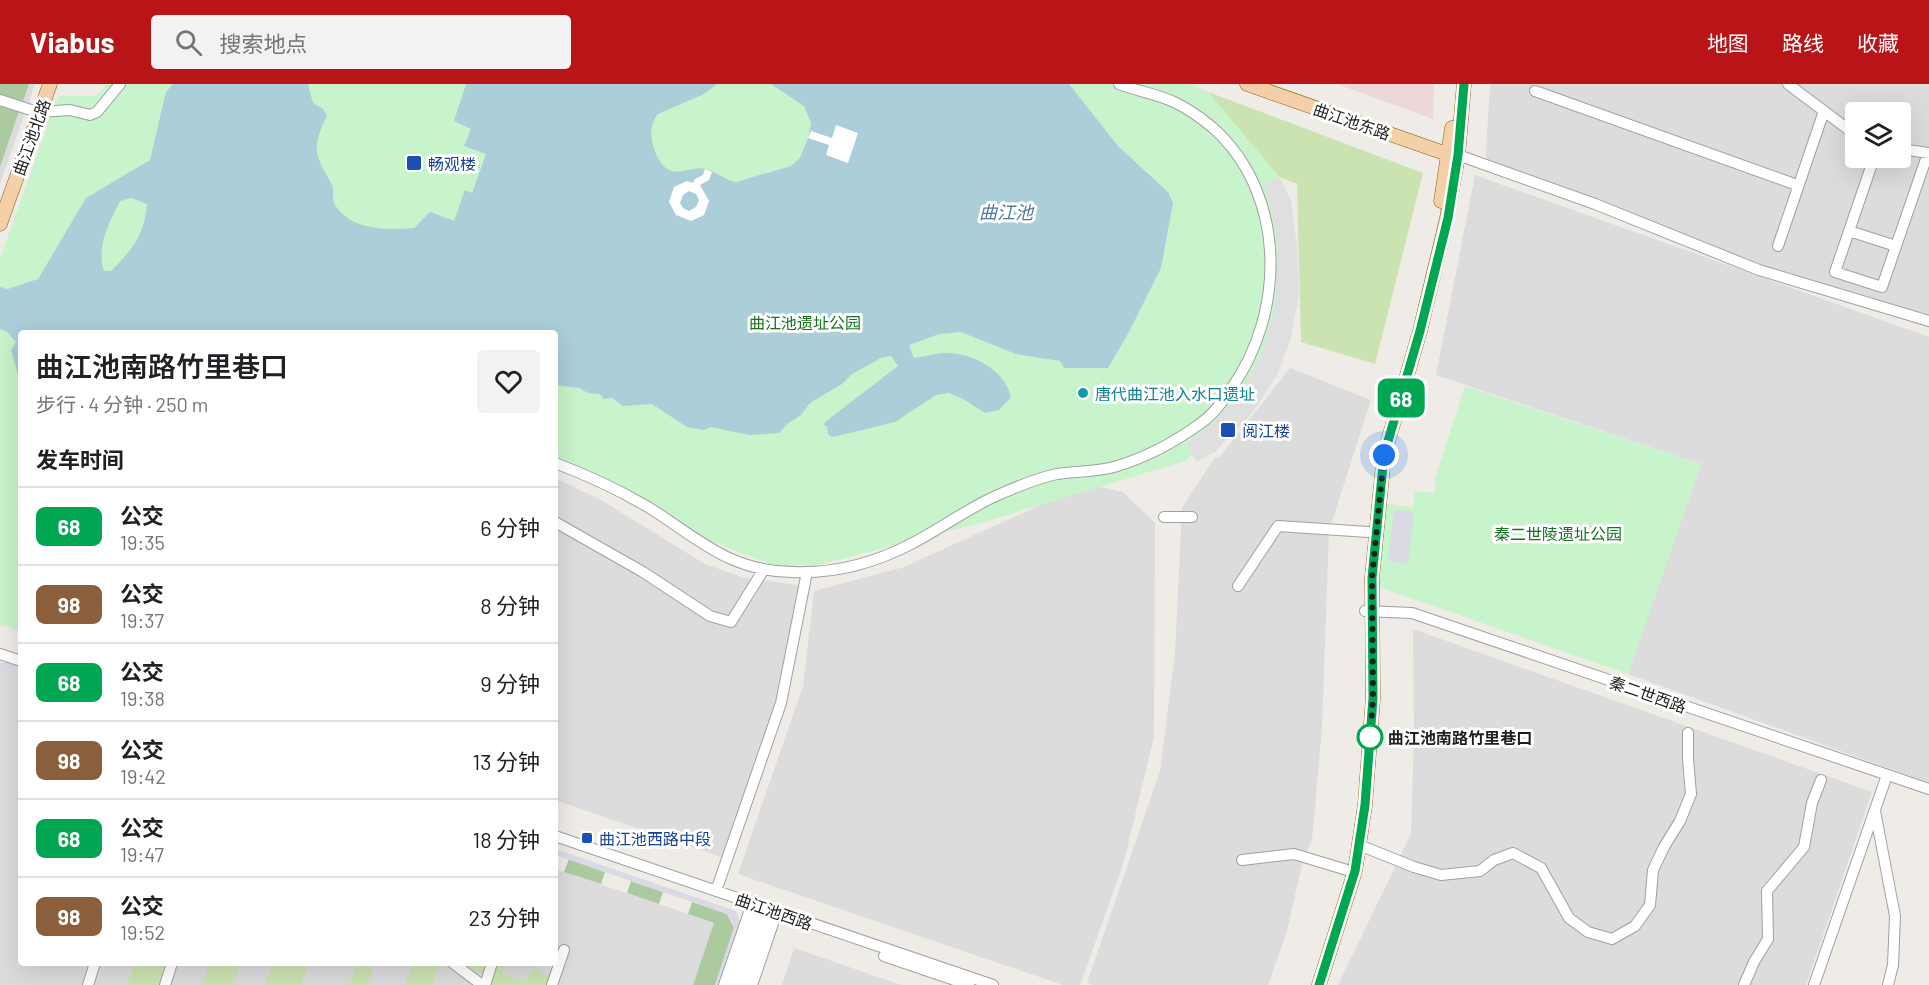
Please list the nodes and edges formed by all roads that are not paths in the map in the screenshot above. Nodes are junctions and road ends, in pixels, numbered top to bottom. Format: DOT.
graph roads {
  1 [pos="40,84"];
  2 [pos="50,84"];
  3 [pos="120,84"];
  4 [pos="1119,84"];
  5 [pos="1246,84"];
  6 [pos="1455,84"];
  7 [pos="1464,84"];
  8 [pos="1788,84"];
  9 [pos="1535,91"];
  10 [pos="0,99"];
  11 [pos="36,111"];
  12 [pos="1824,111"];
  13 [pos="1845,125"];
  14 [pos="1911,151"];
  15 [pos="1928,153"];
  16 [pos="1452,154"];
  17 [pos="1871,168"];
  18 [pos="1797,185"];
  19 [pos="0,200"];
  20 [pos="0,224"];
  21 [pos="1849,231"];
  22 [pos="1778,246"];
  23 [pos="1896,246"];
  24 [pos="1929,321"];
  25 [pos="558,464"];
  26 [pos="1164,517"];
  27 [pos="1192,517"];
  28 [pos="558,524"];
  29 [pos="1368,532"];
  30 [pos="764,569"];
  31 [pos="807,572"];
  32 [pos="1239,586"];
  33 [pos="1369,611"];
  34 [pos="0,647"];
  35 [pos="18,653"];
  36 [pos="0,654"];
  37 [pos="18,660"];
  38 [pos="1688,733"];
  39 [pos="1887,775"];
  40 [pos="1821,780"];
  41 [pos="1929,789"];
  42 [pos="1875,810"];
  43 [pos="558,837"];
  44 [pos="558,845"];
  45 [pos="1359,845"];
  46 [pos="1242,860"];
  47 [pos="1347,870"];
  48 [pos="716,891"];
  49 [pos="764,911"];
  50 [pos="564,950"];
  51 [pos="94,966"];
  52 [pos="171,966"];
  53 [pos="457,966"];
  54 [pos="491,966"];
  55 [pos="88,985"];
  56 [pos="165,985"];
  57 [pos="483,985"];
  58 [pos="552,985"];
  59 [pos="724,985"];
  60 [pos="734,985"];
  61 [pos="742,985"];
  62 [pos="752,985"];
  63 [pos="969,985"];
  64 [pos="993,985"];
  65 [pos="1319,985"];
  66 [pos="1744,985"];
  67 [pos="1814,985"];
  68 [pos="1888,985"];
  1 -- 11 [label="main road, 曲江池北路"];
  2 -- 11 [label="main road, 曲江池北路"];
  3 -- 11 [label="street"];
  4 -- 31 [label="street"];
  5 -- 16 [label="main road, 曲江池东路"];
  6 -- 16 [label="main road"];
  7 -- 16 [label="main road"];
  8 -- 12 [label="street"];
  9 -- 18 [label="street"];
  10 -- 11 [label="street"];
  11 -- 19 [label="main road, 曲江池北路"];
  11 -- 20 [label="main road, 曲江池北路"];
  12 -- 13 [label="street"];
  12 -- 18 [label="street"];
  14 -- 15 [label="street"];
  15 -- 23 [label="street"];
  16 -- 24 [label="street"];
  16 -- 29 [label="main road"];
  16 -- 33 [label="main road"];
  17 -- 21 [label="street"];
  18 -- 22 [label="street"];
  21 -- 23 [label="street"];
  21 -- 23 [label="street"];
  25 -- 30 [label="street"];
  26 -- 27 [label="street"];
  28 -- 30 [label="street"];
  29 -- 32 [label="street"];
  29 -- 33 [label="main road"];
  30 -- 31 [label="street"];
  31 -- 48 [label="street"];
  33 -- 39 [label="street, 秦二世西路"];
  33 -- 45 [label="main road"];
  33 -- 47 [label="main road"];
  34 -- 35 [label="street"];
  36 -- 37 [label="street"];
  38 -- 45 [label="street"];
  39 -- 41 [label="street, 秦二世西路"];
  39 -- 42 [label="street"];
  40 -- 66 [label="street"];
  42 -- 67 [label="street"];
  42 -- 68 [label="street"];
  43 -- 48 [label="street, 曲江池西路"];
  44 -- 49 [label="street, 曲江池西路"];
  45 -- 65 [label="main road"];
  46 -- 47 [label="street"];
  47 -- 65 [label="main road"];
  48 -- 49 [label="street, 曲江池西路"];
  49 -- 59 [label="street"];
  49 -- 60 [label="street"];
  49 -- 61 [label="street"];
  49 -- 62 [label="street"];
  49 -- 63 [label="street, 曲江池西路"];
  49 -- 64 [label="street, 曲江池西路"];
  50 -- 58 [label="street"];
  51 -- 55 [label="street"];
  52 -- 56 [label="street"];
  53 -- 57 [label="street"];
  54 -- 57 [label="street"];
}
